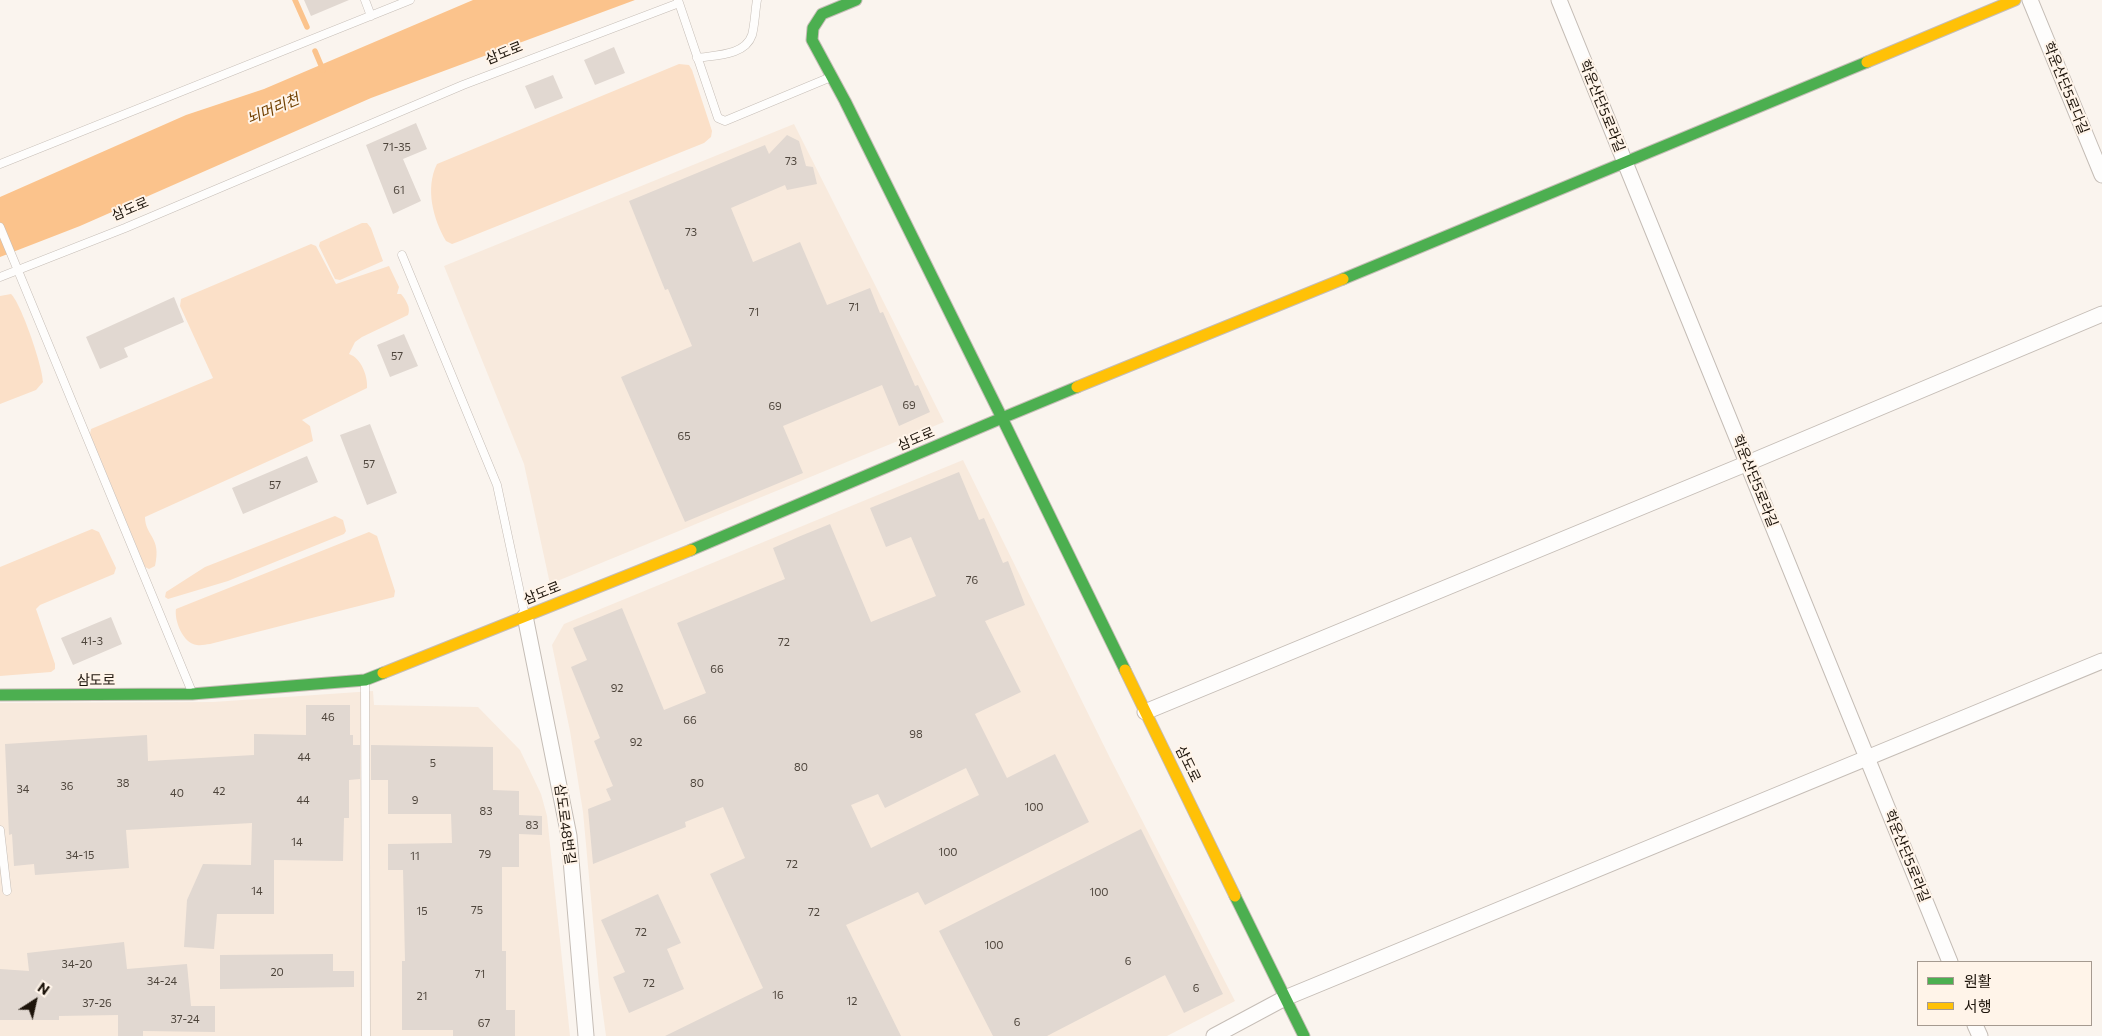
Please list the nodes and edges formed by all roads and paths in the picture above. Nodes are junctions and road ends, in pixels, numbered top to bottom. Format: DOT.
graph roads {
  1 [pos="365,0"];
  2 [pos="410,0"];
  3 [pos="757,0"];
  4 [pos="856,0"];
  5 [pos="1559,0"];
  6 [pos="2015,0"];
  7 [pos="2030,0"];
  8 [pos="678,2"];
  9 [pos="371,16"];
  10 [pos="697,58"];
  11 [pos="831,77"];
  12 [pos="1626,163"];
  13 [pos="0,164"];
  14 [pos="2102,175"];
  15 [pos="0,227"];
  16 [pos="402,255"];
  17 [pos="17,271"];
  18 [pos="0,277"];
  19 [pos="2102,314"];
  20 [pos="1002,418"];
  21 [pos="1748,463"];
  22 [pos="525,616"];
  23 [pos="2102,661"];
  24 [pos="365,680"];
  25 [pos="192,694"];
  26 [pos="0,695"];
  27 [pos="1146,712"];
  28 [pos="1867,758"];
  29 [pos="0,830"];
  30 [pos="7,891"];
  31 [pos="1950,961"];
  32 [pos="1285,998"];
  33 [pos="366,1036"];
  34 [pos="586,1036"];
  35 [pos="1214,1036"];
  36 [pos="1304,1036"];
  1 -- 9 [label="lane"];
  2 -- 9 [label="lane"];
  3 -- 10 [label="lane"];
  4 -- 11 [label="street"];
  5 -- 12 [label="street, 학운산단5로라길"];
  6 -- 12 [label="street"];
  7 -- 14 [label="street, 학운산단5로다길"];
  8 -- 10 [label="lane"];
  8 -- 17 [label="lane, 삼도로"];
  9 -- 13 [label="lane"];
  10 -- 11 [label="lane"];
  11 -- 20 [label="street"];
  12 -- 20 [label="street"];
  12 -- 21 [label="street, 학운산단5로라길"];
  15 -- 17 [label="lane"];
  16 -- 22 [label="lane"];
  17 -- 18 [label="lane, 삼도로"];
  17 -- 25 [label="lane"];
  19 -- 21 [label="street"];
  20 -- 22 [label="street, 삼도로"];
  20 -- 27 [label="street, 삼도로"];
  21 -- 27 [label="street"];
  21 -- 28 [label="street, 학운산단5로라길"];
  22 -- 24 [label="street, 삼도로"];
  22 -- 34 [label="street, 삼도로48번길"];
  23 -- 28 [label="street"];
  24 -- 25 [label="street, 삼도로"];
  24 -- 33 [label="lane"];
  25 -- 26 [label="street, 삼도로"];
  27 -- 32 [label="street, 삼도로"];
  28 -- 31 [label="street, 학운산단5로라길"];
  28 -- 32 [label="street"];
  29 -- 30 [label="lane"];
  32 -- 35 [label="street"];
  32 -- 36 [label="street, 삼도로"];
}
